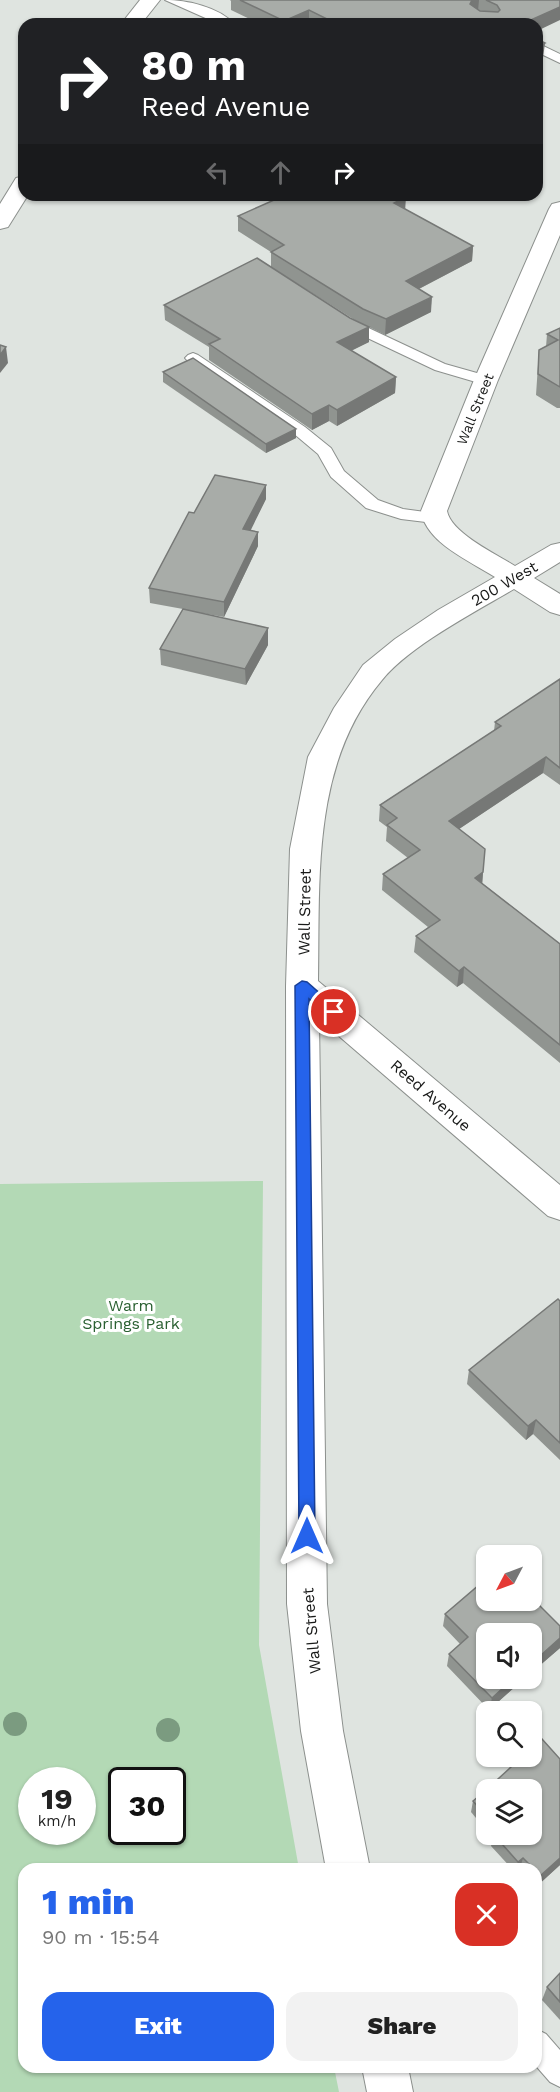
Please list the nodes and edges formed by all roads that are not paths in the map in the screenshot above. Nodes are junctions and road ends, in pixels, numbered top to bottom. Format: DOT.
graph roads {
  1 [pos="150,0"];
  2 [pos="171,0"];
  3 [pos="136,18"];
  4 [pos="218,18"];
  5 [pos="543,51"];
  6 [pos="560,59"];
  7 [pos="18,193"];
  8 [pos="560,209"];
  9 [pos="0,222"];
  10 [pos="327,311"];
  11 [pos="193,358"];
  12 [pos="486,380"];
  13 [pos="434,518"];
  14 [pos="560,551"];
  15 [pos="515,577"];
  16 [pos="560,606"];
  17 [pos="448,616"];
  18 [pos="302,986"];
  19 [pos="560,1206"];
  20 [pos="347,1863"];
  21 [pos="542,2051"];
  22 [pos="560,2072"];
  23 [pos="387,2073"];
  24 [pos="390,2092"];
  1 -- 3 [label="street"];
  2 -- 4 [label="lane"];
  5 -- 6 [label="lane"];
  7 -- 9 [label="street"];
  8 -- 12 [label="street, Wall Street"];
  10 -- 12 [label="lane"];
  11 -- 13 [label="lane"];
  12 -- 13 [label="street, Wall Street"];
  13 -- 15 [label="street"];
  14 -- 15 [label="street, 200 West"];
  15 -- 16 [label="street"];
  15 -- 17 [label="street, 200 West"];
  17 -- 18 [label="street, Wall Street"];
  18 -- 19 [label="street, Reed Avenue"];
  18 -- 20 [label="street, Wall Street"];
  21 -- 22 [label="lane"];
  23 -- 24 [label="street"];
}
